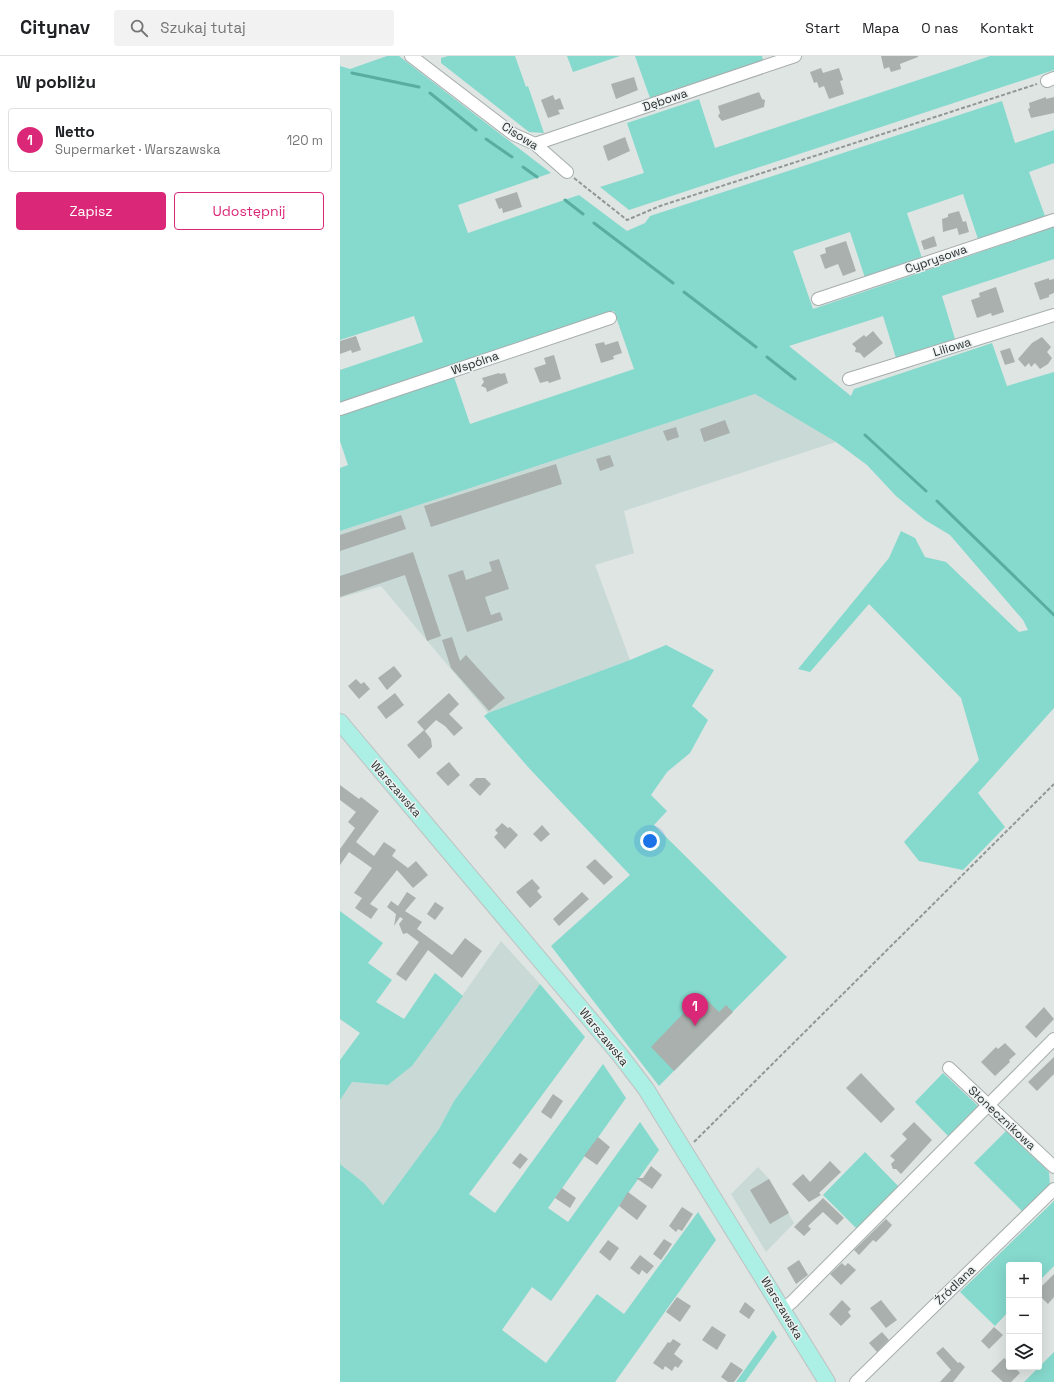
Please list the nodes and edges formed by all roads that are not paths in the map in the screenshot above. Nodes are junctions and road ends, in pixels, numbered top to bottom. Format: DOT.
graph roads {
  1 [pos="795,56"];
  2 [pos="415,57"];
  3 [pos="536,144"];
  4 [pos="567,172"];
  5 [pos="1054,220"];
  6 [pos="818,299"];
  7 [pos="1054,315"];
  8 [pos="610,318"];
  9 [pos="849,380"];
  10 [pos="340,409"];
  11 [pos="340,722"];
  12 [pos="1054,1039"];
  13 [pos="949,1068"];
  14 [pos="989,1105"];
  15 [pos="1054,1167"];
  16 [pos="1054,1189"];
  17 [pos="783,1309"];
  18 [pos="827,1382"];
  19 [pos="856,1382"];
  1 -- 3 [label="street, Dębowa"];
  2 -- 3 [label="street, Cisowa"];
  3 -- 4 [label="street, Cisowa"];
  5 -- 6 [label="street, Cyprysowa"];
  7 -- 9 [label="street, Liliowa"];
  8 -- 10 [label="street, Wspólna"];
  11 -- 17 [label="main road, Warszawska"];
  12 -- 14 [label="street"];
  13 -- 14 [label="street, Słonecznikowa"];
  14 -- 15 [label="street, Słonecznikowa"];
  14 -- 17 [label="street"];
  16 -- 19 [label="street, Źródlana"];
  17 -- 18 [label="main road, Warszawska"];
}
